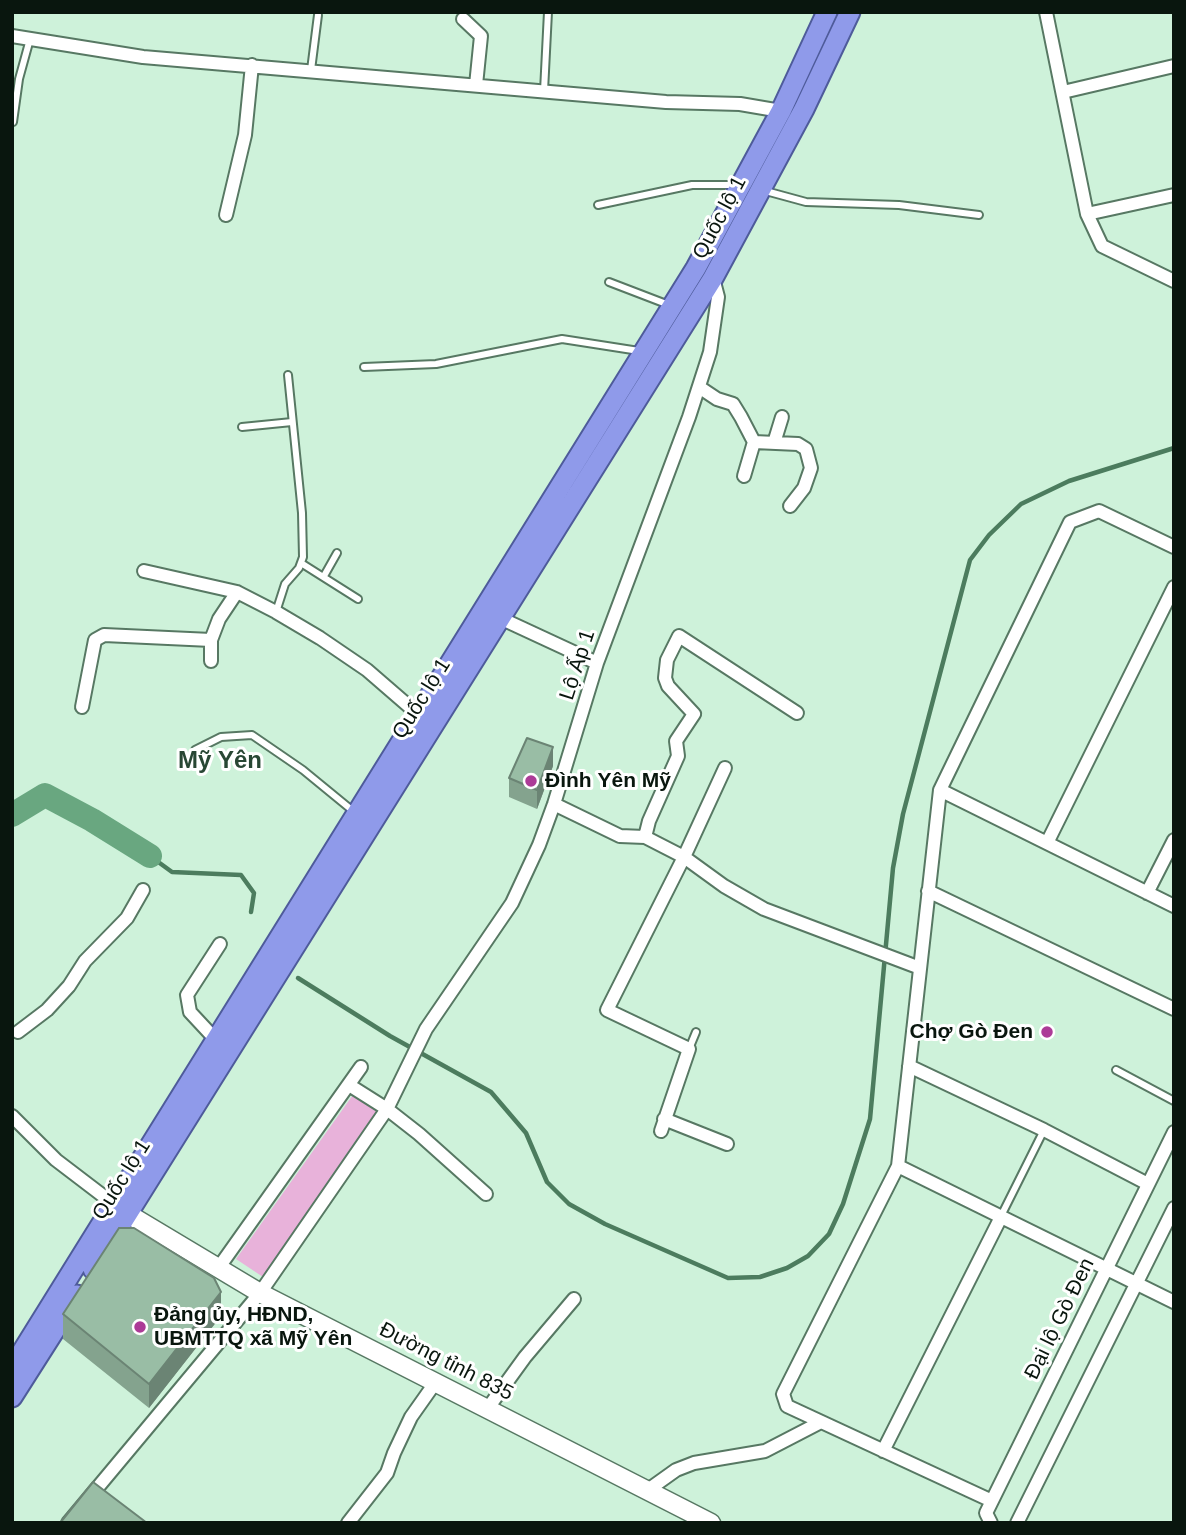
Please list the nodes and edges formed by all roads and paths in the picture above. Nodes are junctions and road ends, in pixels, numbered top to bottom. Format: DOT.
graph roads {
  1 [pos="548,12"];
  2 [pos="827,12"];
  3 [pos="850,12"];
  4 [pos="1046,12"];
  5 [pos="318,15"];
  6 [pos="463,19"];
  7 [pos="12,36"];
  8 [pos="30,39"];
  9 [pos="252,65"];
  10 [pos="1174,66"];
  11 [pos="311,70"];
  12 [pos="476,85"];
  13 [pos="544,92"];
  14 [pos="1063,92"];
  15 [pos="781,111"];
  16 [pos="13,122"];
  17 [pos="741,185"];
  18 [pos="760,190"];
  19 [pos="1174,195"];
  20 [pos="598,205"];
  21 [pos="1087,214"];
  22 [pos="226,215"];
  23 [pos="979,215"];
  24 [pos="713,278"];
  25 [pos="1174,281"];
  26 [pos="609,282"];
  27 [pos="672,306"];
  28 [pos="644,352"];
  29 [pos="363,367"];
  30 [pos="288,375"];
  31 [pos="699,387"];
  32 [pos="782,416"];
  33 [pos="292,422"];
  34 [pos="242,427"];
  35 [pos="754,442"];
  36 [pos="774,443"];
  37 [pos="744,476"];
  38 [pos="790,506"];
  39 [pos="1174,547"];
  40 [pos="337,553"];
  41 [pos="302,564"];
  42 [pos="144,571"];
  43 [pos="324,576"];
  44 [pos="1174,587"];
  45 [pos="237,593"];
  46 [pos="358,599"];
  47 [pos="276,612"];
  48 [pos="499,618"];
  49 [pos="211,640"];
  50 [pos="211,661"];
  51 [pos="597,663"];
  52 [pos="82,706"];
  53 [pos="797,713"];
  54 [pos="419,715"];
  55 [pos="195,750"];
  56 [pos="725,768"];
  57 [pos="940,790"];
  58 [pos="554,804"];
  59 [pos="358,815"];
  60 [pos="645,837"];
  61 [pos="1174,840"];
  62 [pos="1047,843"];
  63 [pos="684,857"];
  64 [pos="143,890"];
  65 [pos="928,891"];
  66 [pos="1147,893"];
  67 [pos="1174,906"];
  68 [pos="220,944"];
  69 [pos="920,968"];
  70 [pos="1174,1009"];
  71 [pos="14,1032"];
  72 [pos="696,1032"];
  73 [pos="217,1041"];
  74 [pos="689,1049"];
  75 [pos="909,1066"];
  76 [pos="361,1067"];
  77 [pos="1116,1070"];
  78 [pos="349,1084"];
  79 [pos="1174,1101"];
  80 [pos="387,1108"];
  81 [pos="12,1116"];
  82 [pos="1044,1130"];
  83 [pos="1174,1132"];
  84 [pos="727,1144"];
  85 [pos="898,1166"];
  86 [pos="1148,1184"];
  87 [pos="486,1194"];
  88 [pos="1174,1208"];
  89 [pos="122,1210"];
  90 [pos="1001,1217"];
  91 [pos="1107,1268"];
  92 [pos="217,1269"];
  93 [pos="1137,1283"];
  94 [pos="260,1293"];
  95 [pos="574,1299"];
  96 [pos="1174,1302"];
  97 [pos="12,1368"];
  98 [pos="435,1383"];
  99 [pos="12,1397"];
  100 [pos="488,1408"];
  101 [pos="821,1422"];
  102 [pos="883,1451"];
  103 [pos="648,1490"];
  104 [pos="992,1502"];
  105 [pos="68,1523"];
  106 [pos="348,1523"];
  107 [pos="711,1523"];
  108 [pos="991,1523"];
  109 [pos="1017,1523"];
  1 -- 13 [label="lane"];
  2 -- 15 [label="highway, Quốc lộ 1"];
  3 -- 18 [label="highway, Quốc lộ 1"];
  4 -- 14 [label="street"];
  5 -- 11 [label="lane"];
  6 -- 12 [label="street"];
  7 -- 8 [label="street"];
  8 -- 9 [label="street"];
  8 -- 16 [label="lane"];
  9 -- 11 [label="street"];
  9 -- 22 [label="street"];
  10 -- 14 [label="street"];
  11 -- 12 [label="street"];
  12 -- 13 [label="street"];
  13 -- 15 [label="street"];
  14 -- 21 [label="street"];
  15 -- 17 [label="highway, Quốc lộ 1"];
  17 -- 20 [label="lane"];
  17 -- 27 [label="highway, Quốc lộ 1"];
  18 -- 23 [label="lane"];
  18 -- 24 [label="highway, Quốc lộ 1"];
  19 -- 21 [label="street"];
  21 -- 25 [label="street"];
  24 -- 31 [label="street, Lộ Ấp 1"];
  24 -- 48 [label="highway, Quốc lộ 1"];
  26 -- 27 [label="lane"];
  27 -- 28 [label="highway, Quốc lộ 1"];
  28 -- 29 [label="lane"];
  28 -- 54 [label="highway, Quốc lộ 1"];
  30 -- 33 [label="lane"];
  31 -- 35 [label="street"];
  31 -- 51 [label="street, Lộ Ấp 1"];
  32 -- 36 [label="street"];
  33 -- 34 [label="lane"];
  33 -- 41 [label="lane"];
  35 -- 36 [label="street"];
  35 -- 37 [label="street"];
  36 -- 38 [label="street"];
  39 -- 57 [label="street"];
  40 -- 43 [label="lane"];
  41 -- 43 [label="lane"];
  41 -- 47 [label="lane"];
  42 -- 45 [label="street"];
  43 -- 46 [label="lane"];
  44 -- 62 [label="street"];
  45 -- 47 [label="street"];
  45 -- 49 [label="street"];
  47 -- 54 [label="street"];
  48 -- 51 [label="street"];
  48 -- 89 [label="highway, Quốc lộ 1"];
  49 -- 50 [label="street"];
  49 -- 52 [label="street"];
  51 -- 58 [label="street, Lộ Ấp 1"];
  53 -- 60 [label="street"];
  54 -- 59 [label="highway, Quốc lộ 1"];
  55 -- 59 [label="lane"];
  56 -- 63 [label="street"];
  57 -- 62 [label="street"];
  57 -- 65 [label="street"];
  58 -- 60 [label="street"];
  58 -- 80 [label="street, Lộ Ấp 1"];
  59 -- 73 [label="highway, Quốc lộ 1"];
  60 -- 63 [label="street"];
  61 -- 66 [label="street"];
  62 -- 66 [label="street"];
  63 -- 69 [label="street"];
  63 -- 74 [label="street"];
  64 -- 71 [label="street"];
  65 -- 69 [label="street"];
  65 -- 70 [label="street"];
  66 -- 67 [label="street"];
  68 -- 73 [label="street"];
  69 -- 75 [label="street"];
  72 -- 74 [label="lane"];
  73 -- 89 [label="highway, Quốc lộ 1"];
  74 -- 84 [label="street"];
  75 -- 82 [label="street"];
  75 -- 85 [label="street"];
  76 -- 78 [label="street"];
  77 -- 79 [label="lane"];
  78 -- 80 [label="street"];
  78 -- 92 [label="street"];
  80 -- 87 [label="street"];
  80 -- 94 [label="street, Lộ Ấp 1"];
  81 -- 89 [label="street"];
  82 -- 86 [label="street"];
  82 -- 90 [label="lane"];
  83 -- 86 [label="street, Đại lộ Gò Đen"];
  85 -- 90 [label="street"];
  85 -- 101 [label="street"];
  86 -- 91 [label="street, Đại lộ Gò Đen"];
  88 -- 93 [label="street"];
  89 -- 92 [label="main road, Đường tỉnh 835"];
  89 -- 97 [label="highway, Quốc lộ 1"];
  89 -- 99 [label="highway, Quốc lộ 1"];
  90 -- 91 [label="street"];
  90 -- 102 [label="street"];
  91 -- 93 [label="street"];
  91 -- 104 [label="street, Đại lộ Gò Đen"];
  92 -- 94 [label="main road, Đường tỉnh 835"];
  93 -- 96 [label="street"];
  93 -- 109 [label="street"];
  94 -- 98 [label="main road, Đường tỉnh 835"];
  94 -- 105 [label="street, Lộ Ấp 1"];
  95 -- 100 [label="street"];
  98 -- 100 [label="main road, Đường tỉnh 835"];
  98 -- 106 [label="street"];
  100 -- 103 [label="main road, Đường tỉnh 835"];
  101 -- 102 [label="street"];
  101 -- 103 [label="street"];
  102 -- 104 [label="street"];
  103 -- 107 [label="main road, Đường tỉnh 835"];
  104 -- 108 [label="street, Đại lộ Gò Đen"];
}
